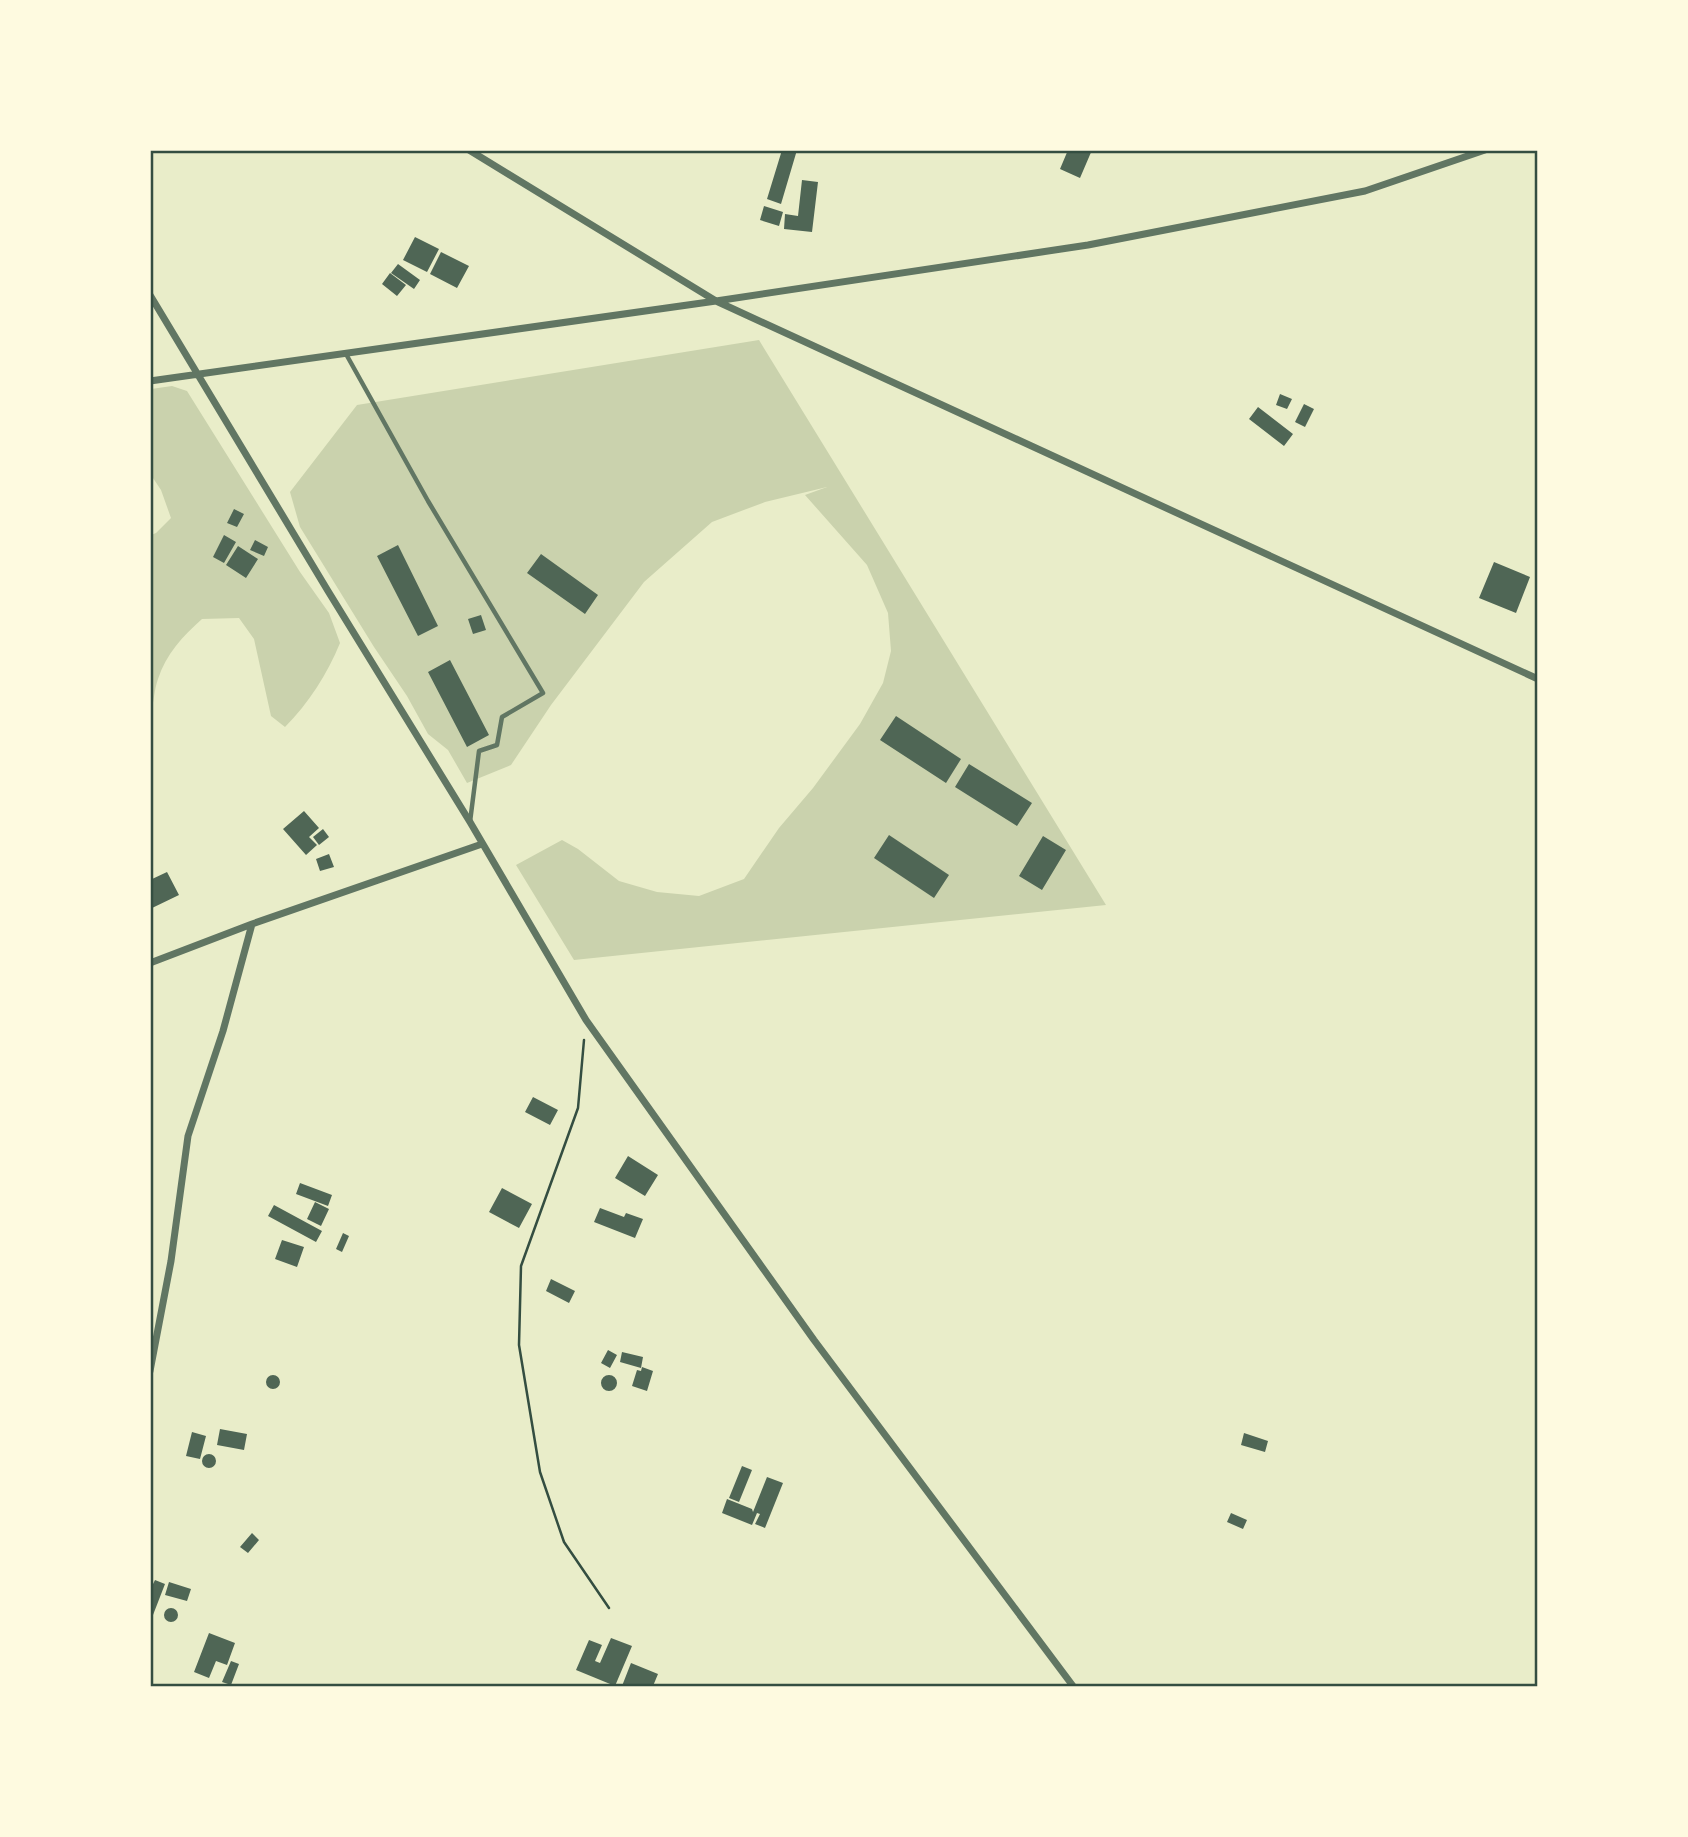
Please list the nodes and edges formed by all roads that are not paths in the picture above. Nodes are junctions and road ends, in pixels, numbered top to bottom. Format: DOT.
graph roads {
  1 [pos="469,150"];
  2 [pos="1485,150"];
  3 [pos="150,295"];
  4 [pos="716,301"];
  5 [pos="346,354"];
  6 [pos="197,375"];
  7 [pos="150,380"];
  8 [pos="1538,679"];
  9 [pos="470,821"];
  10 [pos="482,844"];
  11 [pos="253,924"];
  12 [pos="150,962"];
  13 [pos="150,1371"];
  14 [pos="1073,1686"];
  1 -- 4 [label="street"];
  2 -- 4 [label="street"];
  3 -- 6 [label="street"];
  4 -- 5 [label="street"];
  4 -- 8 [label="street"];
  5 -- 6 [label="street"];
  5 -- 9 [label="lane"];
  6 -- 7 [label="street"];
  6 -- 9 [label="street"];
  9 -- 10 [label="street"];
  10 -- 11 [label="street"];
  10 -- 14 [label="street"];
  11 -- 12 [label="street"];
  11 -- 13 [label="street"];
}
